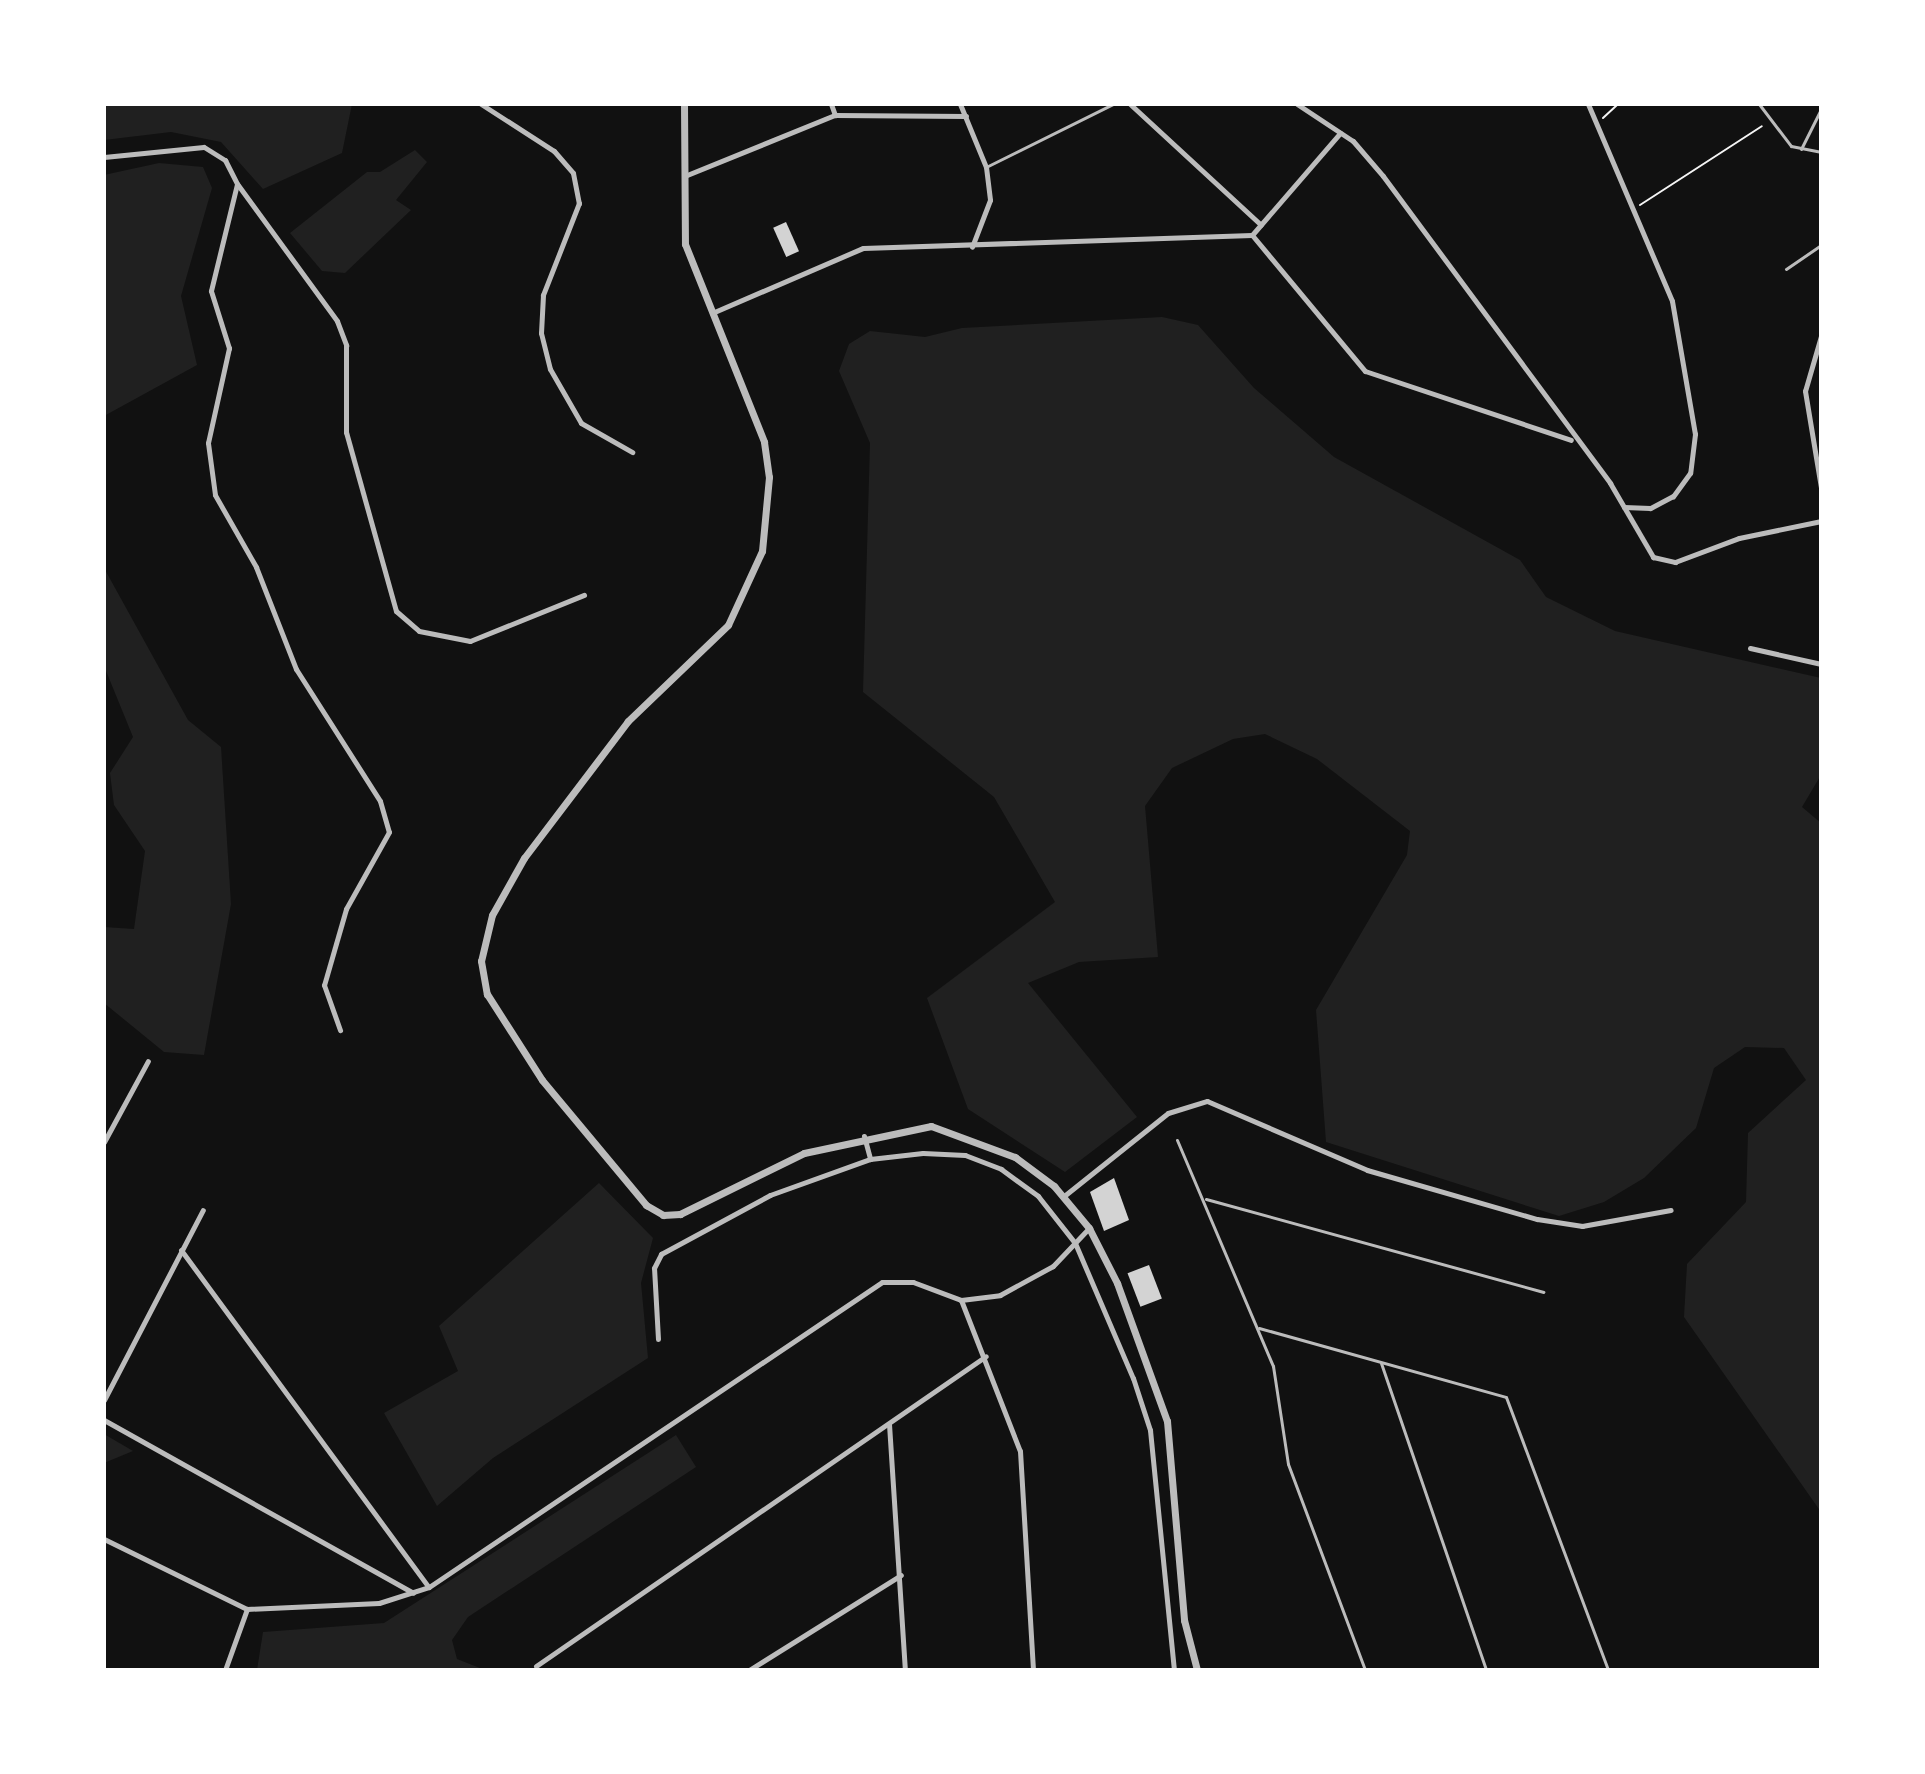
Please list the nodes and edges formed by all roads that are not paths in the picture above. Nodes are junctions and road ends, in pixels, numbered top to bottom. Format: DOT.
graph roads {
  1 [pos="481,104"];
  2 [pos="831,104"];
  3 [pos="960,104"];
  4 [pos="1113,104"];
  5 [pos="1130,104"];
  6 [pos="1297,104"];
  7 [pos="1588,104"];
  8 [pos="1759,104"];
  9 [pos="684,105"];
  10 [pos="1821,109"];
  11 [pos="835,115"];
  12 [pos="966,116"];
  13 [pos="1341,133"];
  14 [pos="1801,149"];
  15 [pos="1821,152"];
  16 [pos="104,157"];
  17 [pos="986,167"];
  18 [pos="687,175"];
  19 [pos="237,184"];
  20 [pos="1261,225"];
  21 [pos="1252,235"];
  22 [pos="1821,245"];
  23 [pos="972,247"];
  24 [pos="1786,269"];
  25 [pos="711,313"];
  26 [pos="1821,336"];
  27 [pos="1572,441"];
  28 [pos="632,452"];
  29 [pos="1821,488"];
  30 [pos="1623,507"];
  31 [pos="1821,521"];
  32 [pos="584,595"];
  33 [pos="1750,648"];
  34 [pos="1821,664"];
  35 [pos="340,1030"];
  36 [pos="148,1061"];
  37 [pos="864,1136"];
  38 [pos="1177,1140"];
  39 [pos="104,1142"];
  40 [pos="870,1159"];
  41 [pos="1064,1196"];
  42 [pos="1206,1199"];
  43 [pos="203,1210"];
  44 [pos="1671,1210"];
  45 [pos="1089,1228"];
  46 [pos="1075,1243"];
  47 [pos="181,1250"];
  48 [pos="1543,1292"];
  49 [pos="961,1300"];
  50 [pos="1258,1327"];
  51 [pos="658,1339"];
  52 [pos="986,1356"];
  53 [pos="1381,1362"];
  54 [pos="104,1400"];
  55 [pos="104,1420"];
  56 [pos="889,1423"];
  57 [pos="104,1539"];
  58 [pos="901,1575"];
  59 [pos="429,1587"];
  60 [pos="414,1593"];
  61 [pos="247,1609"];
  62 [pos="536,1666"];
  63 [pos="225,1670"];
  64 [pos="749,1670"];
  65 [pos="905,1670"];
  66 [pos="1033,1670"];
  67 [pos="1174,1670"];
  68 [pos="1197,1670"];
  69 [pos="1365,1670"];
  70 [pos="1486,1670"];
  71 [pos="1608,1670"];
  1 -- 28 [label="street"];
  2 -- 11 [label="street"];
  3 -- 12 [label="street"];
  4 -- 17 [label="lane"];
  5 -- 20 [label="street"];
  6 -- 13 [label="street"];
  7 -- 30 [label="street"];
  8 -- 14 [label="lane"];
  9 -- 18 [label="street"];
  10 -- 14 [label="lane"];
  11 -- 12 [label="street"];
  11 -- 18 [label="street"];
  12 -- 17 [label="street"];
  13 -- 20 [label="street"];
  13 -- 27 [label="street"];
  14 -- 15 [label="lane"];
  16 -- 19 [label="street"];
  17 -- 23 [label="street"];
  18 -- 25 [label="street"];
  19 -- 32 [label="street"];
  19 -- 35 [label="street"];
  20 -- 21 [label="street"];
  21 -- 23 [label="street"];
  21 -- 27 [label="street"];
  22 -- 24 [label="lane"];
  23 -- 25 [label="street"];
  25 -- 37 [label="street"];
  26 -- 29 [label="street"];
  27 -- 30 [label="street"];
  30 -- 31 [label="street"];
  33 -- 34 [label="street"];
  36 -- 39 [label="street"];
  37 -- 40 [label="street"];
  37 -- 41 [label="street"];
  38 -- 42 [label="lane"];
  40 -- 46 [label="street"];
  40 -- 51 [label="street"];
  41 -- 44 [label="street"];
  41 -- 45 [label="street"];
  42 -- 48 [label="lane"];
  42 -- 50 [label="lane"];
  43 -- 47 [label="street"];
  45 -- 46 [label="street"];
  45 -- 68 [label="street"];
  46 -- 49 [label="street"];
  46 -- 67 [label="street"];
  47 -- 54 [label="street"];
  47 -- 59 [label="street"];
  49 -- 52 [label="street"];
  49 -- 59 [label="street"];
  50 -- 53 [label="lane"];
  50 -- 69 [label="lane"];
  52 -- 56 [label="street"];
  52 -- 66 [label="street"];
  53 -- 70 [label="lane"];
  53 -- 71 [label="lane"];
  55 -- 60 [label="street"];
  56 -- 58 [label="street"];
  56 -- 62 [label="street"];
  57 -- 61 [label="street"];
  58 -- 64 [label="street"];
  58 -- 65 [label="street"];
  59 -- 60 [label="street"];
  60 -- 61 [label="street"];
  61 -- 63 [label="street"];
}
